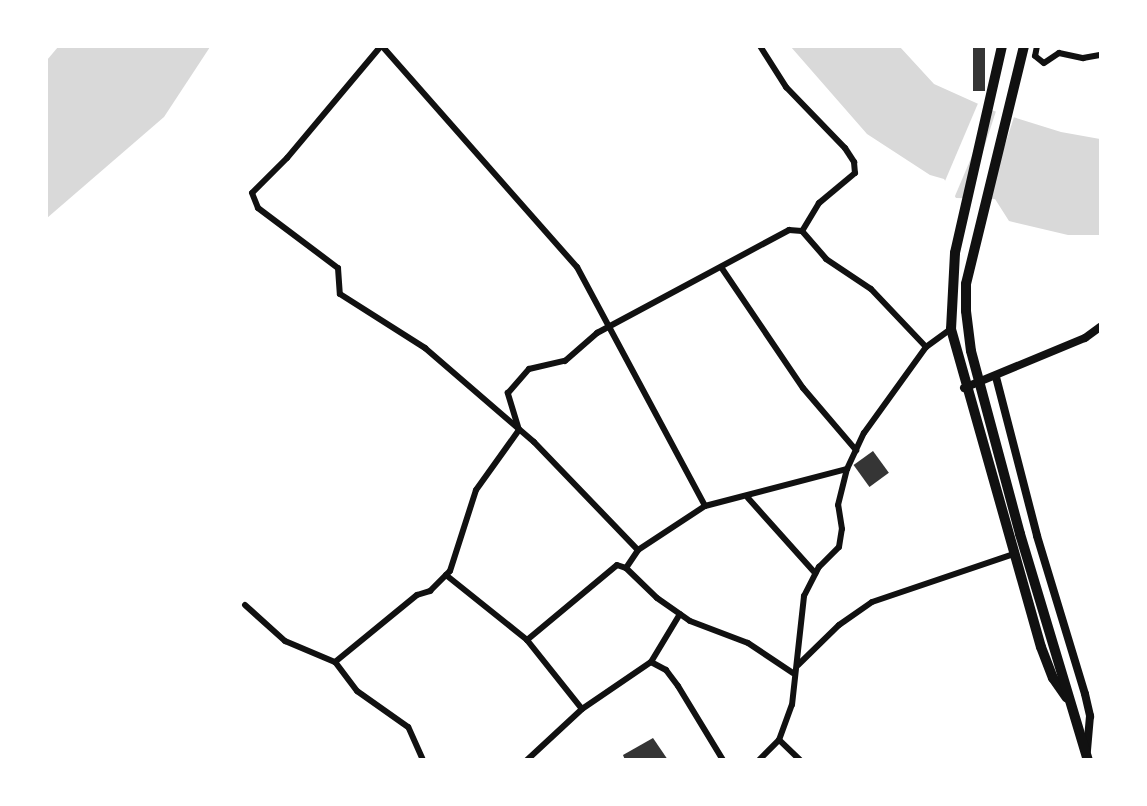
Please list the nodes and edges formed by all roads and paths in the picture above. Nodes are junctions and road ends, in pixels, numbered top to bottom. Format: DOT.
graph roads {
  1 [pos="381,46"];
  2 [pos="760,46"];
  3 [pos="1002,46"];
  4 [pos="1037,46"];
  5 [pos="1023,49"];
  6 [pos="1101,55"];
  7 [pos="802,231"];
  8 [pos="721,267"];
  9 [pos="608,327"];
  10 [pos="1101,327"];
  11 [pos="951,329"];
  12 [pos="926,347"];
  13 [pos="996,377"];
  14 [pos="964,388"];
  15 [pos="519,430"];
  16 [pos="856,450"];
  17 [pos="847,469"];
  18 [pos="748,498"];
  19 [pos="705,506"];
  20 [pos="638,550"];
  21 [pos="1014,554"];
  22 [pos="626,567"];
  23 [pos="815,573"];
  24 [pos="446,575"];
  25 [pos="245,605"];
  26 [pos="680,614"];
  27 [pos="527,639"];
  28 [pos="334,662"];
  29 [pos="651,663"];
  30 [pos="798,665"];
  31 [pos="793,673"];
  32 [pos="1072,706"];
  33 [pos="582,709"];
  34 [pos="779,740"];
  35 [pos="1087,757"];
  36 [pos="423,759"];
  37 [pos="527,759"];
  38 [pos="723,759"];
  39 [pos="759,759"];
  40 [pos="800,759"];
  1 -- 9 [label="street"];
  1 -- 15 [label="street"];
  2 -- 7 [label="street"];
  3 -- 11 [label="main road"];
  4 -- 6 [label="street"];
  5 -- 32 [label="main road"];
  7 -- 8 [label="street"];
  7 -- 12 [label="street"];
  8 -- 9 [label="street"];
  8 -- 16 [label="street"];
  9 -- 15 [label="street"];
  9 -- 19 [label="street"];
  10 -- 13 [label="street"];
  11 -- 12 [label="street"];
  11 -- 14 [label="main road"];
  12 -- 16 [label="street"];
  13 -- 14 [label="street"];
  13 -- 35 [label="street"];
  14 -- 21 [label="main road"];
  15 -- 20 [label="street"];
  15 -- 24 [label="street"];
  16 -- 17 [label="street"];
  17 -- 18 [label="street"];
  17 -- 23 [label="street"];
  18 -- 19 [label="street"];
  18 -- 23 [label="street"];
  19 -- 20 [label="street"];
  20 -- 22 [label="street"];
  21 -- 30 [label="street"];
  21 -- 32 [label="main road"];
  22 -- 26 [label="street"];
  22 -- 27 [label="street"];
  23 -- 30 [label="street"];
  24 -- 27 [label="street"];
  24 -- 28 [label="street"];
  25 -- 28 [label="street"];
  26 -- 29 [label="street"];
  26 -- 31 [label="street"];
  27 -- 33 [label="street"];
  28 -- 36 [label="street"];
  29 -- 33 [label="street"];
  29 -- 38 [label="street"];
  30 -- 31 [label="street"];
  31 -- 34 [label="street"];
  32 -- 35 [label="main road"];
  33 -- 37 [label="street"];
  34 -- 39 [label="street"];
  34 -- 40 [label="street"];
}
